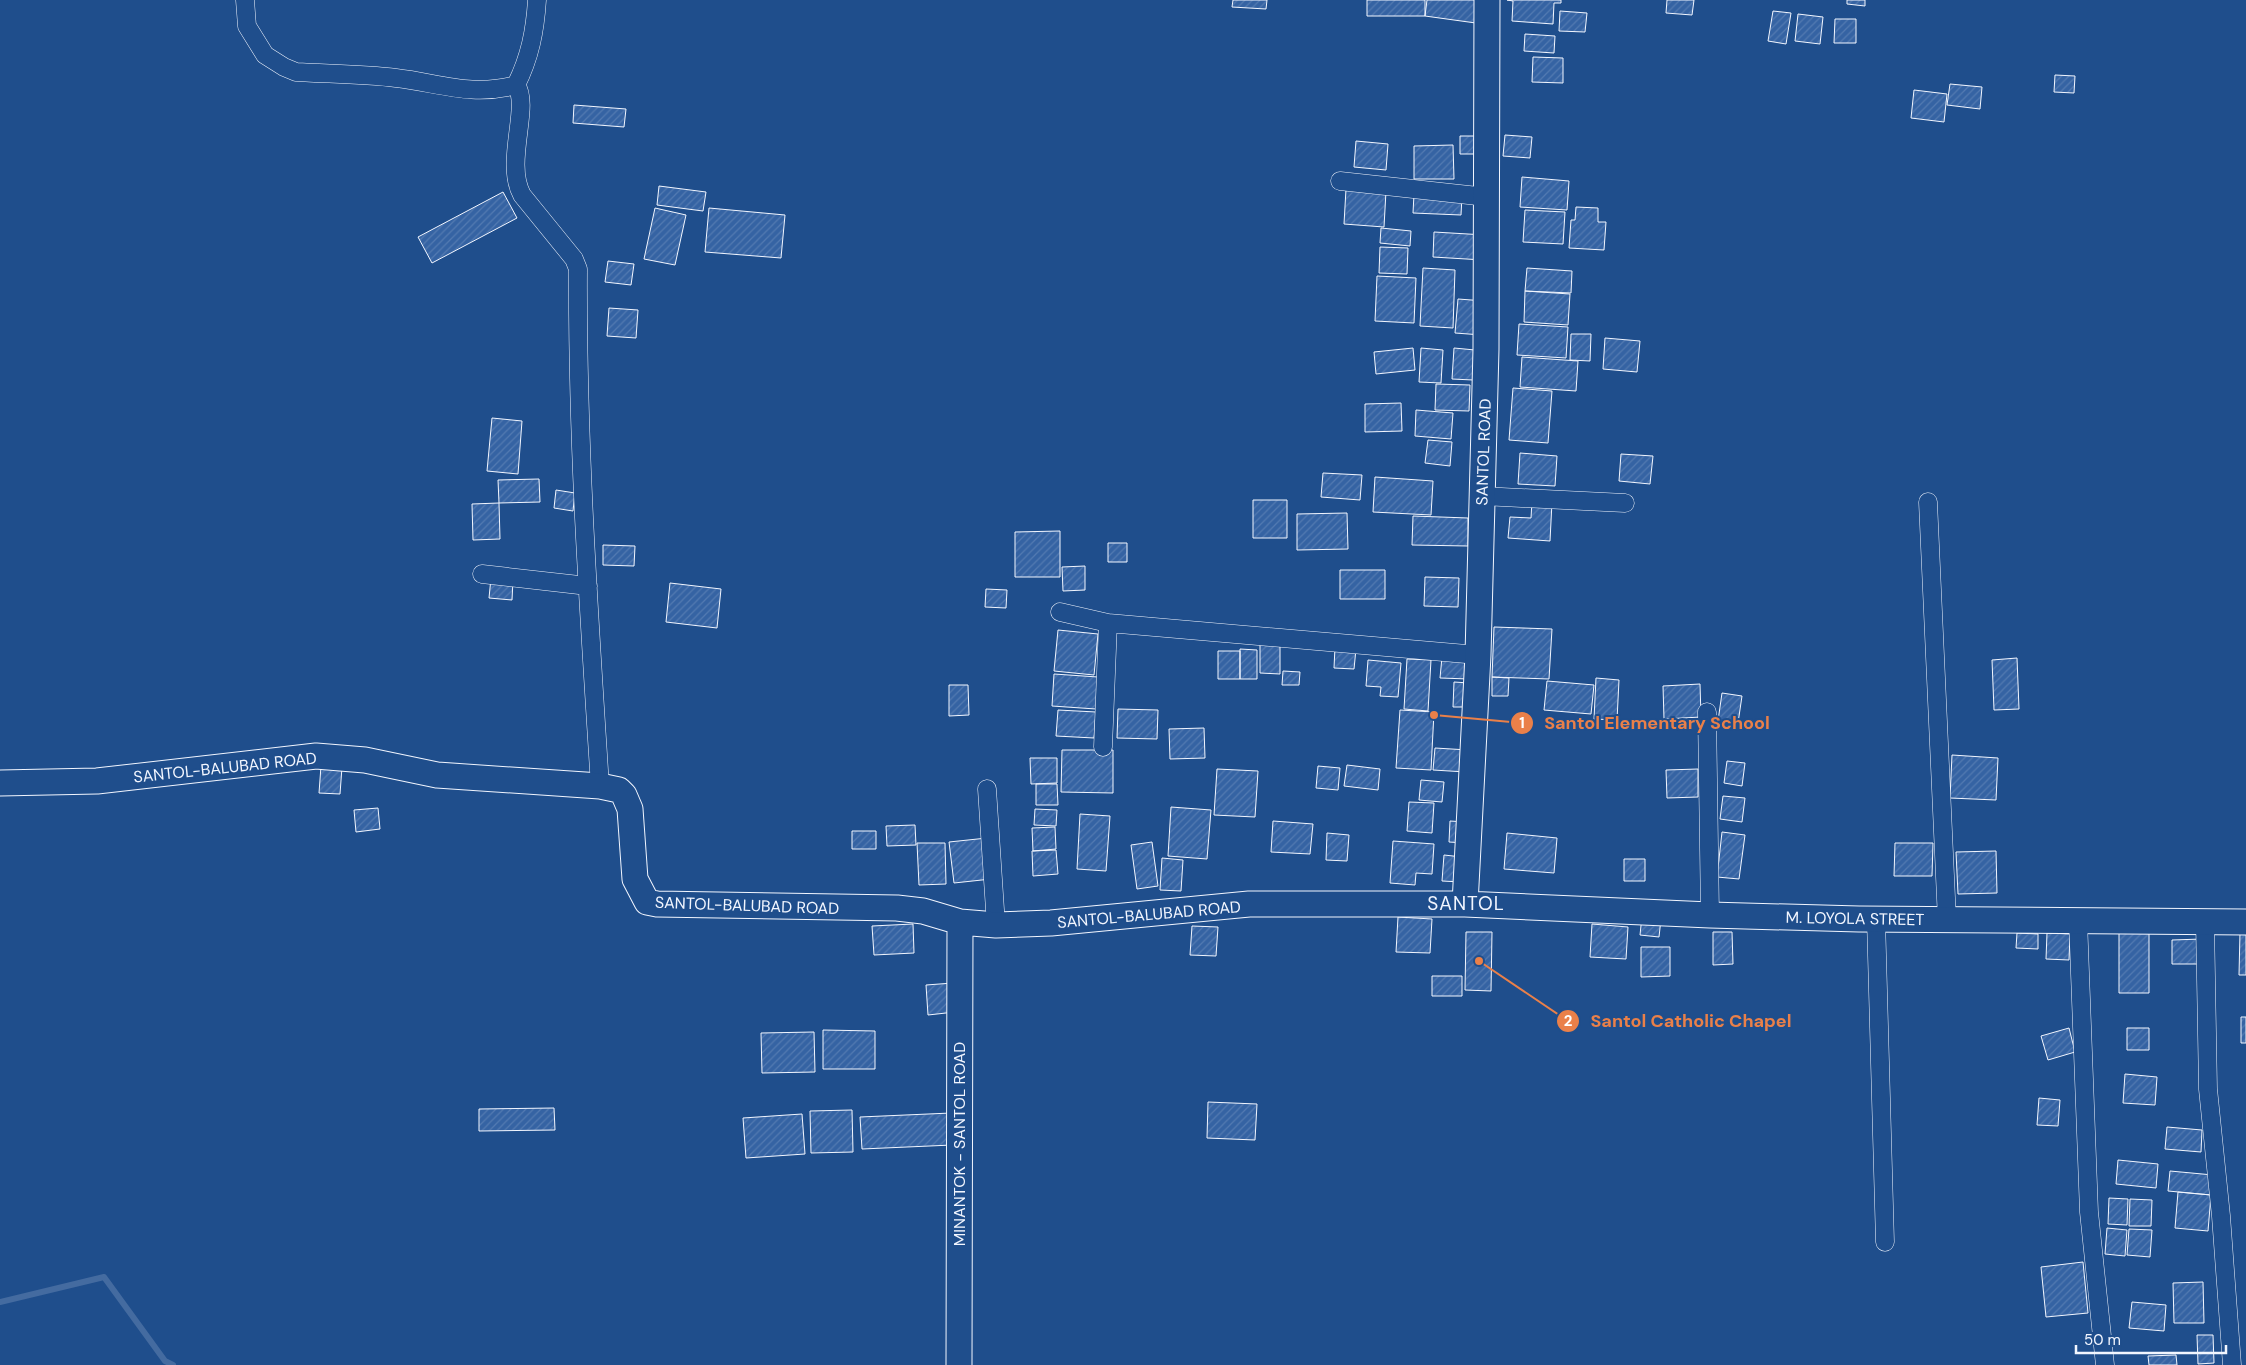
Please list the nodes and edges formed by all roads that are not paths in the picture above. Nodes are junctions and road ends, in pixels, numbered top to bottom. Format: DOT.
graph roads {
  1 [pos="246,0"];
  2 [pos="536,0"];
  3 [pos="1487,0"];
  4 [pos="516,85"];
  5 [pos="1340,181"];
  6 [pos="1488,196"];
  7 [pos="1482,496"];
  8 [pos="1928,502"];
  9 [pos="1625,503"];
  10 [pos="482,574"];
  11 [pos="588,586"];
  12 [pos="1060,612"];
  13 [pos="1108,623"];
  14 [pos="1478,655"];
  15 [pos="1708,712"];
  16 [pos="1103,747"];
  17 [pos="0,783"];
  18 [pos="600,786"];
  19 [pos="987,789"];
  20 [pos="1464,904"];
  21 [pos="1710,915"];
  22 [pos="1876,919"];
  23 [pos="1947,920"];
  24 [pos="2078,920"];
  25 [pos="960,922"];
  26 [pos="2205,922"];
  27 [pos="2246,922"];
  28 [pos="996,925"];
  29 [pos="1885,1242"];
  30 [pos="959,1365"];
  31 [pos="2105,1365"];
  32 [pos="2232,1365"];
  1 -- 4 [label="street"];
  2 -- 4 [label="street"];
  3 -- 6 [label="street, SANTOL ROAD"];
  4 -- 11 [label="street"];
  5 -- 6 [label="street"];
  6 -- 7 [label="street, SANTOL ROAD"];
  7 -- 9 [label="street"];
  7 -- 14 [label="street, SANTOL ROAD"];
  8 -- 23 [label="street"];
  10 -- 11 [label="street"];
  11 -- 18 [label="street"];
  12 -- 13 [label="street"];
  13 -- 14 [label="street"];
  13 -- 16 [label="street"];
  14 -- 20 [label="street, SANTOL ROAD"];
  15 -- 21 [label="street"];
  17 -- 18 [label="street, SANTOL-BALUBAD ROAD"];
  18 -- 25 [label="street, SANTOL-BALUBAD ROAD"];
  19 -- 28 [label="street"];
  20 -- 21 [label="street, M. LOYOLA STREET"];
  20 -- 28 [label="street, SANTOL-BALUBAD ROAD"];
  21 -- 22 [label="street, M. LOYOLA STREET"];
  22 -- 23 [label="street, M. LOYOLA STREET"];
  22 -- 29 [label="street"];
  23 -- 24 [label="street, M. LOYOLA STREET"];
  24 -- 26 [label="street, M. LOYOLA STREET"];
  24 -- 31 [label="street"];
  25 -- 28 [label="street, SANTOL-BALUBAD ROAD"];
  25 -- 30 [label="street, MINANTOK - SANTOL ROAD"];
  26 -- 27 [label="street, M. LOYOLA STREET"];
  26 -- 32 [label="street"];
}
